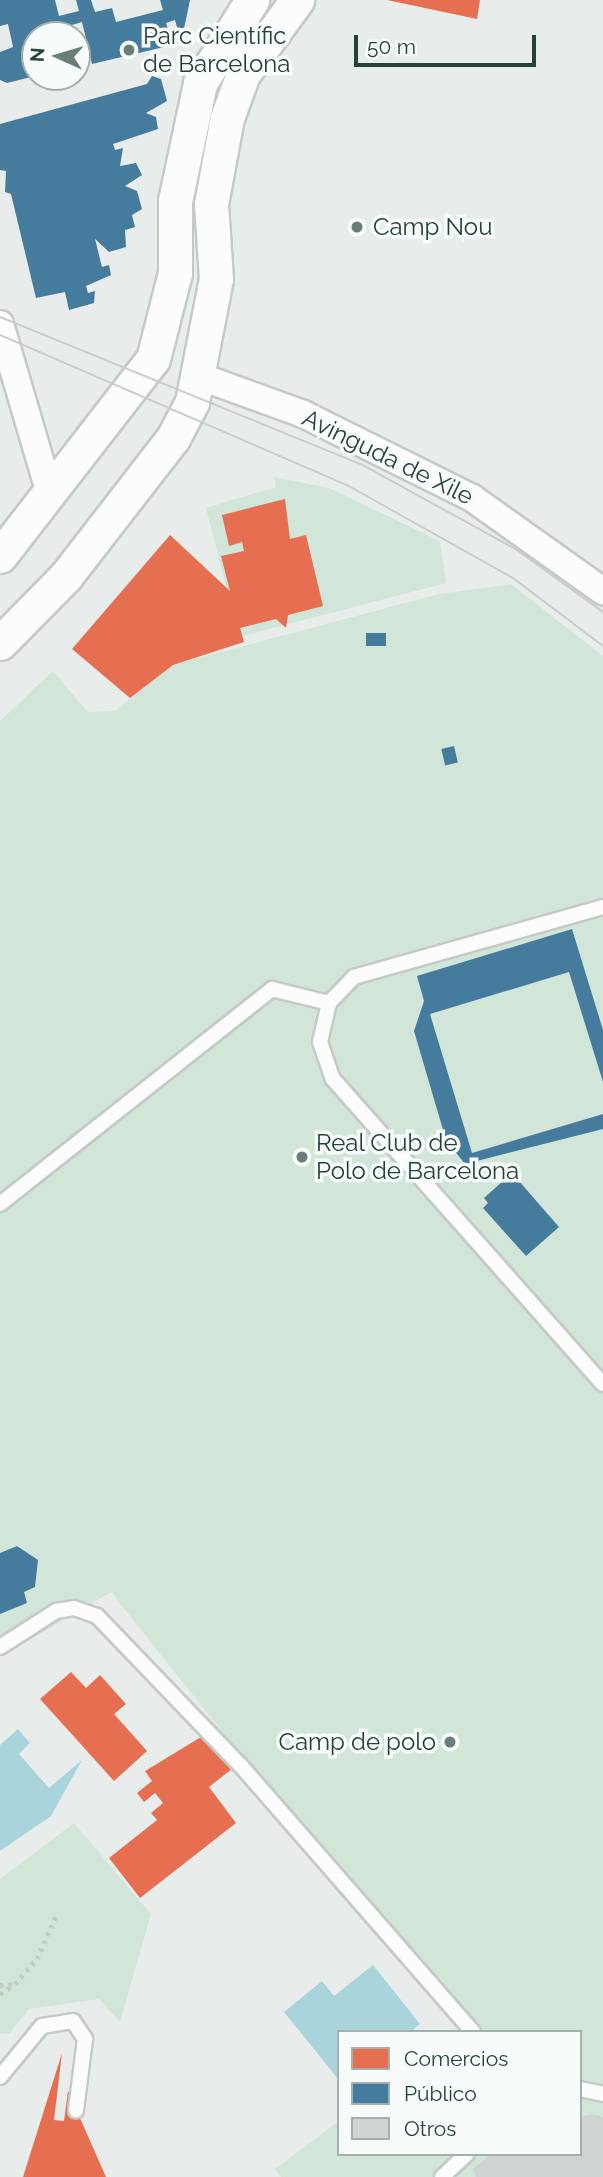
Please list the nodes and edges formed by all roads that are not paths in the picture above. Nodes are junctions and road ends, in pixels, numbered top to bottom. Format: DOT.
graph roads {
  1 [pos="252,0"];
  2 [pos="297,0"];
  3 [pos="0,324"];
  4 [pos="153,359"];
  5 [pos="201,377"];
  6 [pos="50,494"];
  7 [pos="0,556"];
  8 [pos="603,591"];
  9 [pos="0,643"];
  10 [pos="603,907"];
  11 [pos="329,1003"];
  12 [pos="0,1204"];
  13 [pos="603,1384"];
  14 [pos="0,1647"];
  15 [pos="471,2030"];
  16 [pos="0,2077"];
  17 [pos="582,2089"];
  18 [pos="603,2094"];
  19 [pos="76,2110"];
  20 [pos="465,2156"];
  21 [pos="442,2177"];
  1 -- 4 [label="street"];
  2 -- 5 [label="street"];
  3 -- 6 [label="street"];
  4 -- 5 [label="street, Avinguda de Xile"];
  4 -- 6 [label="street"];
  5 -- 8 [label="street, Avinguda de Xile"];
  5 -- 9 [label="street"];
  6 -- 7 [label="street"];
  10 -- 11 [label="lane"];
  11 -- 12 [label="lane"];
  11 -- 13 [label="lane"];
  14 -- 15 [label="lane"];
  16 -- 19 [label="lane"];
  17 -- 18 [label="lane"];
  20 -- 21 [label="lane"];
}
